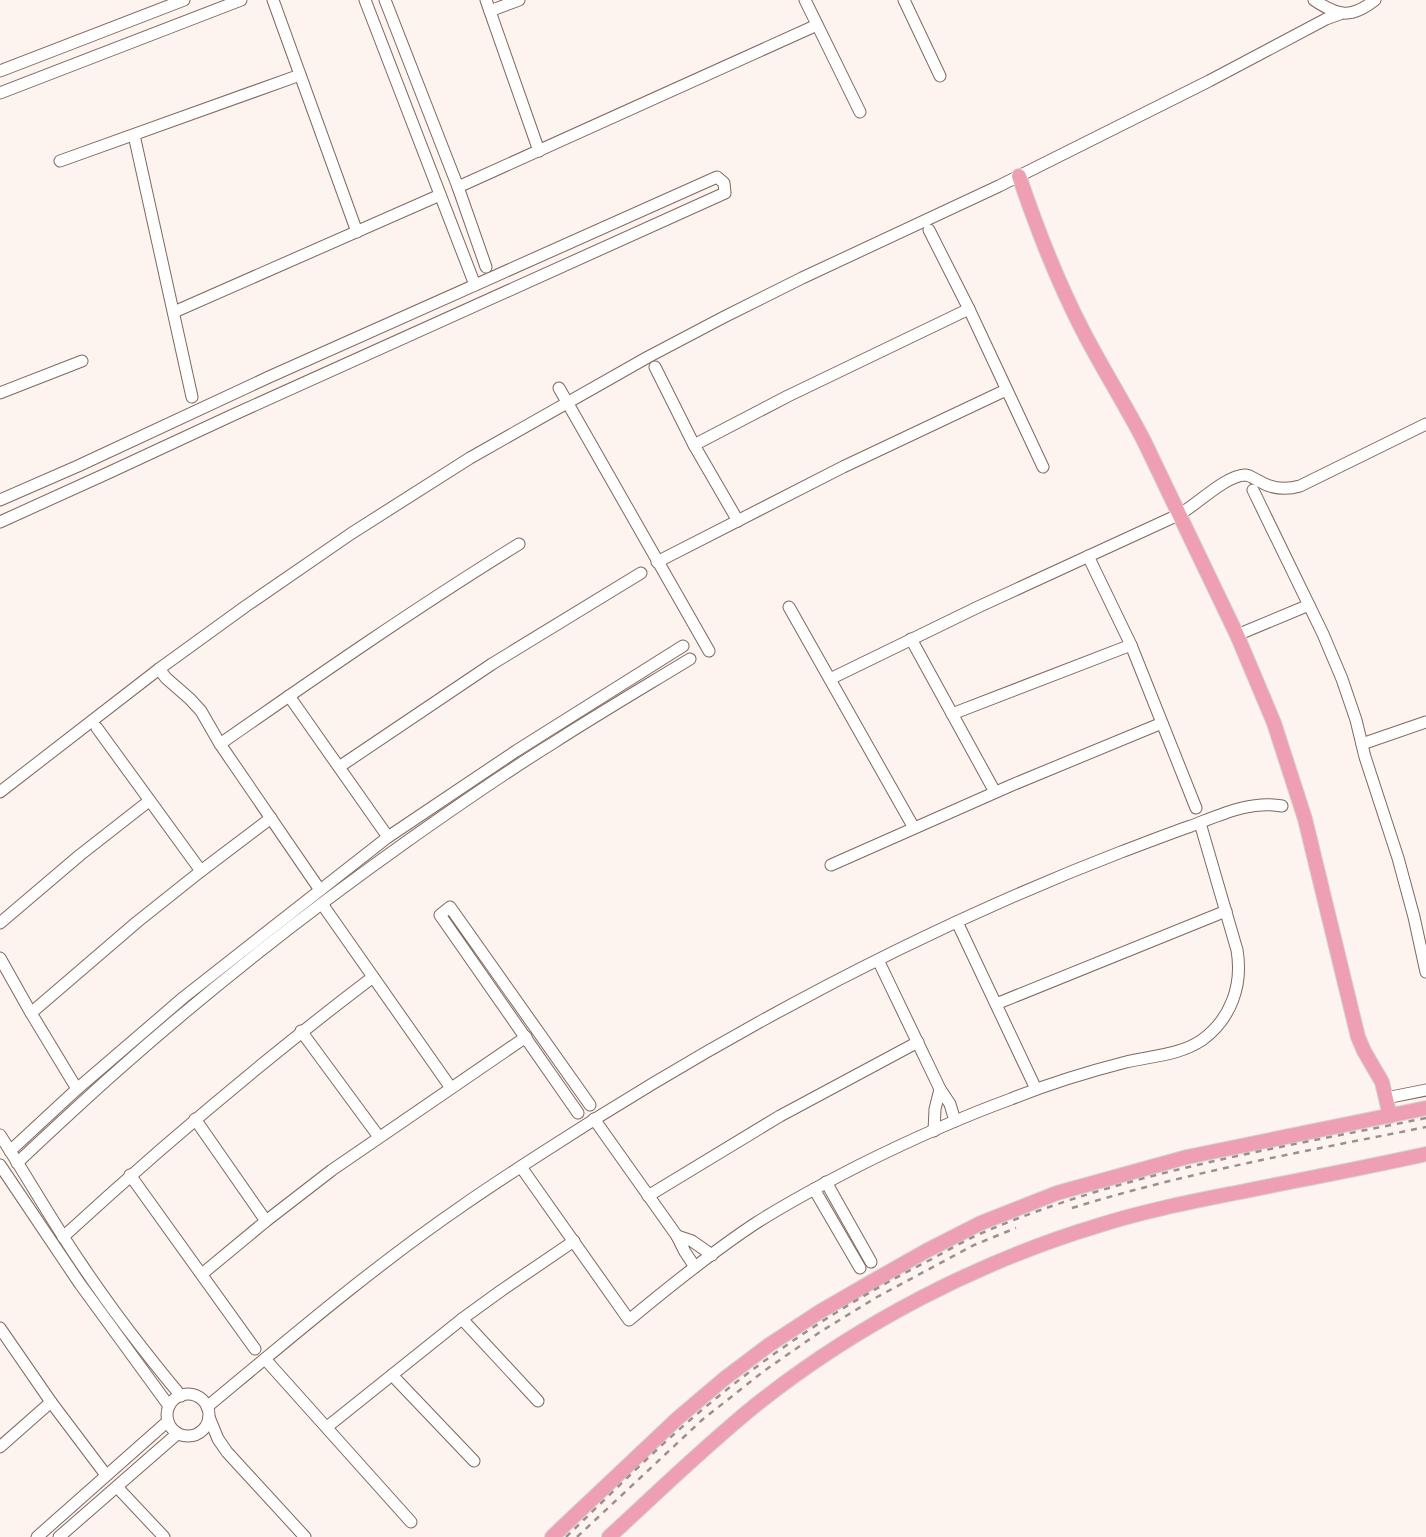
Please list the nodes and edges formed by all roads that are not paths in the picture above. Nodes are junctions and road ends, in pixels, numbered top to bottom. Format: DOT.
graph roads {
  1 [pos="184,0"];
  2 [pos="241,0"];
  3 [pos="273,0"];
  4 [pos="365,0"];
  5 [pos="385,0"];
  6 [pos="519,0"];
  7 [pos="805,0"];
  8 [pos="904,0"];
  9 [pos="1314,0"];
  10 [pos="1375,0"];
  11 [pos="488,5"];
  12 [pos="1340,14"];
  13 [pos="817,25"];
  14 [pos="0,71"];
  15 [pos="300,75"];
  16 [pos="940,76"];
  17 [pos="0,93"];
  18 [pos="860,112"];
  19 [pos="134,135"];
  20 [pos="539,151"];
  21 [pos="60,161"];
  22 [pos="1019,176"];
  23 [pos="458,187"];
  24 [pos="440,195"];
  25 [pos="929,230"];
  26 [pos="357,232"];
  27 [pos="486,267"];
  28 [pos="475,285"];
  29 [pos="969,309"];
  30 [pos="174,312"];
  31 [pos="394,321"];
  32 [pos="403,339"];
  33 [pos="82,361"];
  34 [pos="655,367"];
  35 [pos="559,388"];
  36 [pos="1006,390"];
  37 [pos="0,393"];
  38 [pos="192,397"];
  39 [pos="567,402"];
  40 [pos="1426,424"];
  41 [pos="694,445"];
  42 [pos="1042,467"];
  43 [pos="1253,490"];
  44 [pos="0,500"];
  45 [pos="1178,515"];
  46 [pos="738,521"];
  47 [pos="0,522"];
  48 [pos="518,544"];
  49 [pos="1088,556"];
  50 [pos="657,562"];
  51 [pos="641,573"];
  52 [pos="1309,605"];
  53 [pos="789,607"];
  54 [pos="1237,635"];
  55 [pos="911,640"];
  56 [pos="1131,645"];
  57 [pos="683,646"];
  58 [pos="709,651"];
  59 [pos="690,658"];
  60 [pos="647,668"];
  61 [pos="159,669"];
  62 [pos="830,678"];
  63 [pos="654,680"];
  64 [pos="289,696"];
  65 [pos="952,714"];
  66 [pos="1426,722"];
  67 [pos="1162,723"];
  68 [pos="97,728"];
  69 [pos="220,744"];
  70 [pos="1362,744"];
  71 [pos="339,767"];
  72 [pos="0,792"];
  73 [pos="994,792"];
  74 [pos="150,801"];
  75 [pos="1282,806"];
  76 [pos="1196,808"];
  77 [pos="271,818"];
  78 [pos="1200,822"];
  79 [pos="914,828"];
  80 [pos="388,838"];
  81 [pos="831,865"];
  82 [pos="201,871"];
  83 [pos="320,890"];
  84 [pos="322,904"];
  85 [pos="1226,911"];
  86 [pos="958,922"];
  87 [pos="0,923"];
  88 [pos="0,958"];
  89 [pos="878,960"];
  90 [pos="1426,972"];
  91 [pos="373,977"];
  92 [pos="996,1004"];
  93 [pos="31,1013"];
  94 [pos="301,1031"];
  95 [pos="526,1037"];
  96 [pos="918,1042"];
  97 [pos="564,1068"];
  98 [pos="553,1076"];
  99 [pos="451,1088"];
  100 [pos="940,1088"];
  101 [pos="1036,1089"];
  102 [pos="77,1090"];
  103 [pos="1426,1090"];
  104 [pos="1386,1098"];
  105 [pos="590,1105"];
  106 [pos="1426,1108"];
  107 [pos="578,1113"];
  108 [pos="1390,1116"];
  109 [pos="45,1119"];
  110 [pos="195,1119"];
  111 [pos="594,1119"];
  112 [pos="955,1121"];
  113 [pos="53,1130"];
  114 [pos="934,1131"];
  115 [pos="0,1135"];
  116 [pos="379,1137"];
  117 [pos="10,1151"];
  118 [pos="1426,1154"];
  119 [pos="17,1163"];
  120 [pos="0,1165"];
  121 [pos="521,1167"];
  122 [pos="130,1175"];
  123 [pos="826,1182"];
  124 [pos="814,1188"];
  125 [pos="648,1196"];
  126 [pos="266,1221"];
  127 [pos="677,1236"];
  128 [pos="63,1237"];
  129 [pos="574,1241"];
  130 [pos="712,1254"];
  131 [pos="871,1262"];
  132 [pos="695,1267"];
  133 [pos="860,1268"];
  134 [pos="202,1274"];
  135 [pos="462,1319"];
  136 [pos="0,1328"];
  137 [pos="255,1349"];
  138 [pos="265,1359"];
  139 [pos="392,1375"];
  140 [pos="182,1396"];
  141 [pos="538,1401"];
  142 [pos="51,1402"];
  143 [pos="169,1406"];
  144 [pos="208,1412"];
  145 [pos="168,1421"];
  146 [pos="327,1427"];
  147 [pos="178,1434"];
  148 [pos="0,1447"];
  149 [pos="474,1461"];
  150 [pos="120,1463"];
  151 [pos="141,1465"];
  152 [pos="106,1475"];
  153 [pos="117,1487"];
  154 [pos="411,1522"];
  155 [pos="36,1537"];
  156 [pos="59,1537"];
  157 [pos="164,1537"];
  158 [pos="305,1537"];
  159 [pos="552,1537"];
  160 [pos="609,1537"];
  1 -- 14 [label="street"];
  2 -- 17 [label="street"];
  3 -- 15 [label="street"];
  4 -- 24 [label="street"];
  5 -- 23 [label="street"];
  6 -- 11 [label="street"];
  7 -- 13 [label="street"];
  8 -- 16 [label="street"];
  9 -- 12 [label="street"];
  10 -- 12 [label="street"];
  11 -- 20 [label="street"];
  12 -- 22 [label="street"];
  13 -- 18 [label="street"];
  13 -- 20 [label="street"];
  15 -- 19 [label="street"];
  15 -- 26 [label="street"];
  19 -- 21 [label="street"];
  19 -- 30 [label="street"];
  20 -- 23 [label="street"];
  22 -- 39 [label="street"];
  22 -- 45 [label="main road"];
  23 -- 27 [label="street"];
  24 -- 26 [label="street"];
  24 -- 28 [label="street"];
  25 -- 29 [label="street"];
  26 -- 30 [label="street"];
  28 -- 31 [label="street"];
  28 -- 32 [label="street"];
  29 -- 36 [label="street"];
  29 -- 41 [label="street"];
  30 -- 38 [label="street"];
  31 -- 32 [label="street"];
  31 -- 44 [label="street"];
  32 -- 47 [label="street"];
  33 -- 37 [label="street"];
  34 -- 41 [label="street"];
  35 -- 39 [label="street"];
  36 -- 42 [label="street"];
  36 -- 46 [label="street"];
  39 -- 50 [label="street"];
  39 -- 61 [label="street"];
  40 -- 45 [label="street"];
  41 -- 46 [label="street"];
  43 -- 52 [label="street"];
  45 -- 49 [label="street"];
  45 -- 54 [label="main road"];
  46 -- 50 [label="street"];
  48 -- 64 [label="street"];
  49 -- 55 [label="street"];
  49 -- 56 [label="street"];
  50 -- 58 [label="street"];
  51 -- 71 [label="street"];
  52 -- 54 [label="street"];
  52 -- 70 [label="street"];
  53 -- 62 [label="street"];
  54 -- 104 [label="main road"];
  55 -- 62 [label="street"];
  55 -- 65 [label="street"];
  56 -- 65 [label="street"];
  56 -- 67 [label="street"];
  57 -- 60 [label="street"];
  59 -- 63 [label="street"];
  60 -- 63 [label="street"];
  60 -- 80 [label="street"];
  61 -- 69 [label="street"];
  61 -- 72 [label="street"];
  62 -- 79 [label="street"];
  63 -- 84 [label="street"];
  64 -- 69 [label="street"];
  64 -- 71 [label="street"];
  65 -- 73 [label="street"];
  66 -- 70 [label="street"];
  67 -- 73 [label="street"];
  67 -- 76 [label="street"];
  68 -- 74 [label="street"];
  69 -- 77 [label="street"];
  70 -- 90 [label="street"];
  71 -- 80 [label="street"];
  73 -- 79 [label="street"];
  74 -- 82 [label="street"];
  74 -- 87 [label="street"];
  75 -- 78 [label="street"];
  77 -- 82 [label="street"];
  77 -- 83 [label="street"];
  78 -- 85 [label="street"];
  78 -- 86 [label="street"];
  79 -- 81 [label="street"];
  80 -- 83 [label="street"];
  82 -- 93 [label="street"];
  83 -- 102 [label="street"];
  84 -- 91 [label="street"];
  84 -- 113 [label="street"];
  85 -- 92 [label="street"];
  85 -- 101 [label="street"];
  86 -- 89 [label="street"];
  86 -- 92 [label="street"];
  88 -- 93 [label="street"];
  89 -- 96 [label="street"];
  89 -- 111 [label="street"];
  91 -- 94 [label="street"];
  91 -- 99 [label="street"];
  92 -- 101 [label="street"];
  93 -- 102 [label="street"];
  94 -- 110 [label="street"];
  94 -- 116 [label="street"];
  95 -- 97 [label="street"];
  95 -- 98 [label="street"];
  95 -- 99 [label="street"];
  96 -- 100 [label="street"];
  96 -- 125 [label="street"];
  97 -- 98 [label="street"];
  97 -- 105 [label="street"];
  98 -- 107 [label="street"];
  99 -- 116 [label="street"];
  100 -- 112 [label="street"];
  100 -- 114 [label="street"];
  101 -- 112 [label="street"];
  102 -- 109 [label="street"];
  103 -- 104 [label="street"];
  104 -- 108 [label="main road"];
  106 -- 108 [label="main road"];
  108 -- 159 [label="main road"];
  109 -- 113 [label="street"];
  109 -- 117 [label="street"];
  110 -- 122 [label="street"];
  110 -- 126 [label="street"];
  111 -- 121 [label="street"];
  111 -- 125 [label="street"];
  112 -- 114 [label="street"];
  113 -- 119 [label="street"];
  114 -- 123 [label="street"];
  115 -- 117 [label="street"];
  116 -- 126 [label="street"];
  117 -- 119 [label="street"];
  118 -- 160 [label="main road"];
  119 -- 128 [label="street"];
  120 -- 143 [label="street"];
  121 -- 129 [label="street"];
  121 -- 138 [label="street"];
  122 -- 128 [label="street"];
  122 -- 134 [label="street"];
  123 -- 124 [label="street"];
  123 -- 131 [label="street"];
  124 -- 130 [label="street"];
  124 -- 133 [label="street"];
  125 -- 127 [label="street"];
  126 -- 134 [label="street"];
  127 -- 130 [label="street"];
  127 -- 132 [label="street"];
  128 -- 140 [label="street"];
  129 -- 132 [label="street"];
  129 -- 135 [label="street"];
  130 -- 132 [label="street"];
  134 -- 137 [label="street"];
  135 -- 139 [label="street"];
  135 -- 141 [label="street"];
  136 -- 142 [label="street"];
  138 -- 144 [label="street"];
  138 -- 146 [label="street"];
  139 -- 146 [label="street"];
  139 -- 149 [label="street"];
  140 -- 143 [label="street"];
  140 -- 144 [label="street"];
  142 -- 148 [label="street"];
  142 -- 152 [label="street"];
  143 -- 145 [label="street"];
  144 -- 147 [label="street"];
  144 -- 158 [label="street"];
  145 -- 147 [label="street"];
  145 -- 150 [label="street"];
  146 -- 154 [label="street"];
  147 -- 151 [label="street"];
  150 -- 151 [label="street"];
  150 -- 152 [label="street"];
  151 -- 153 [label="street"];
  152 -- 155 [label="street"];
  153 -- 156 [label="street"];
  153 -- 157 [label="street"];
}
